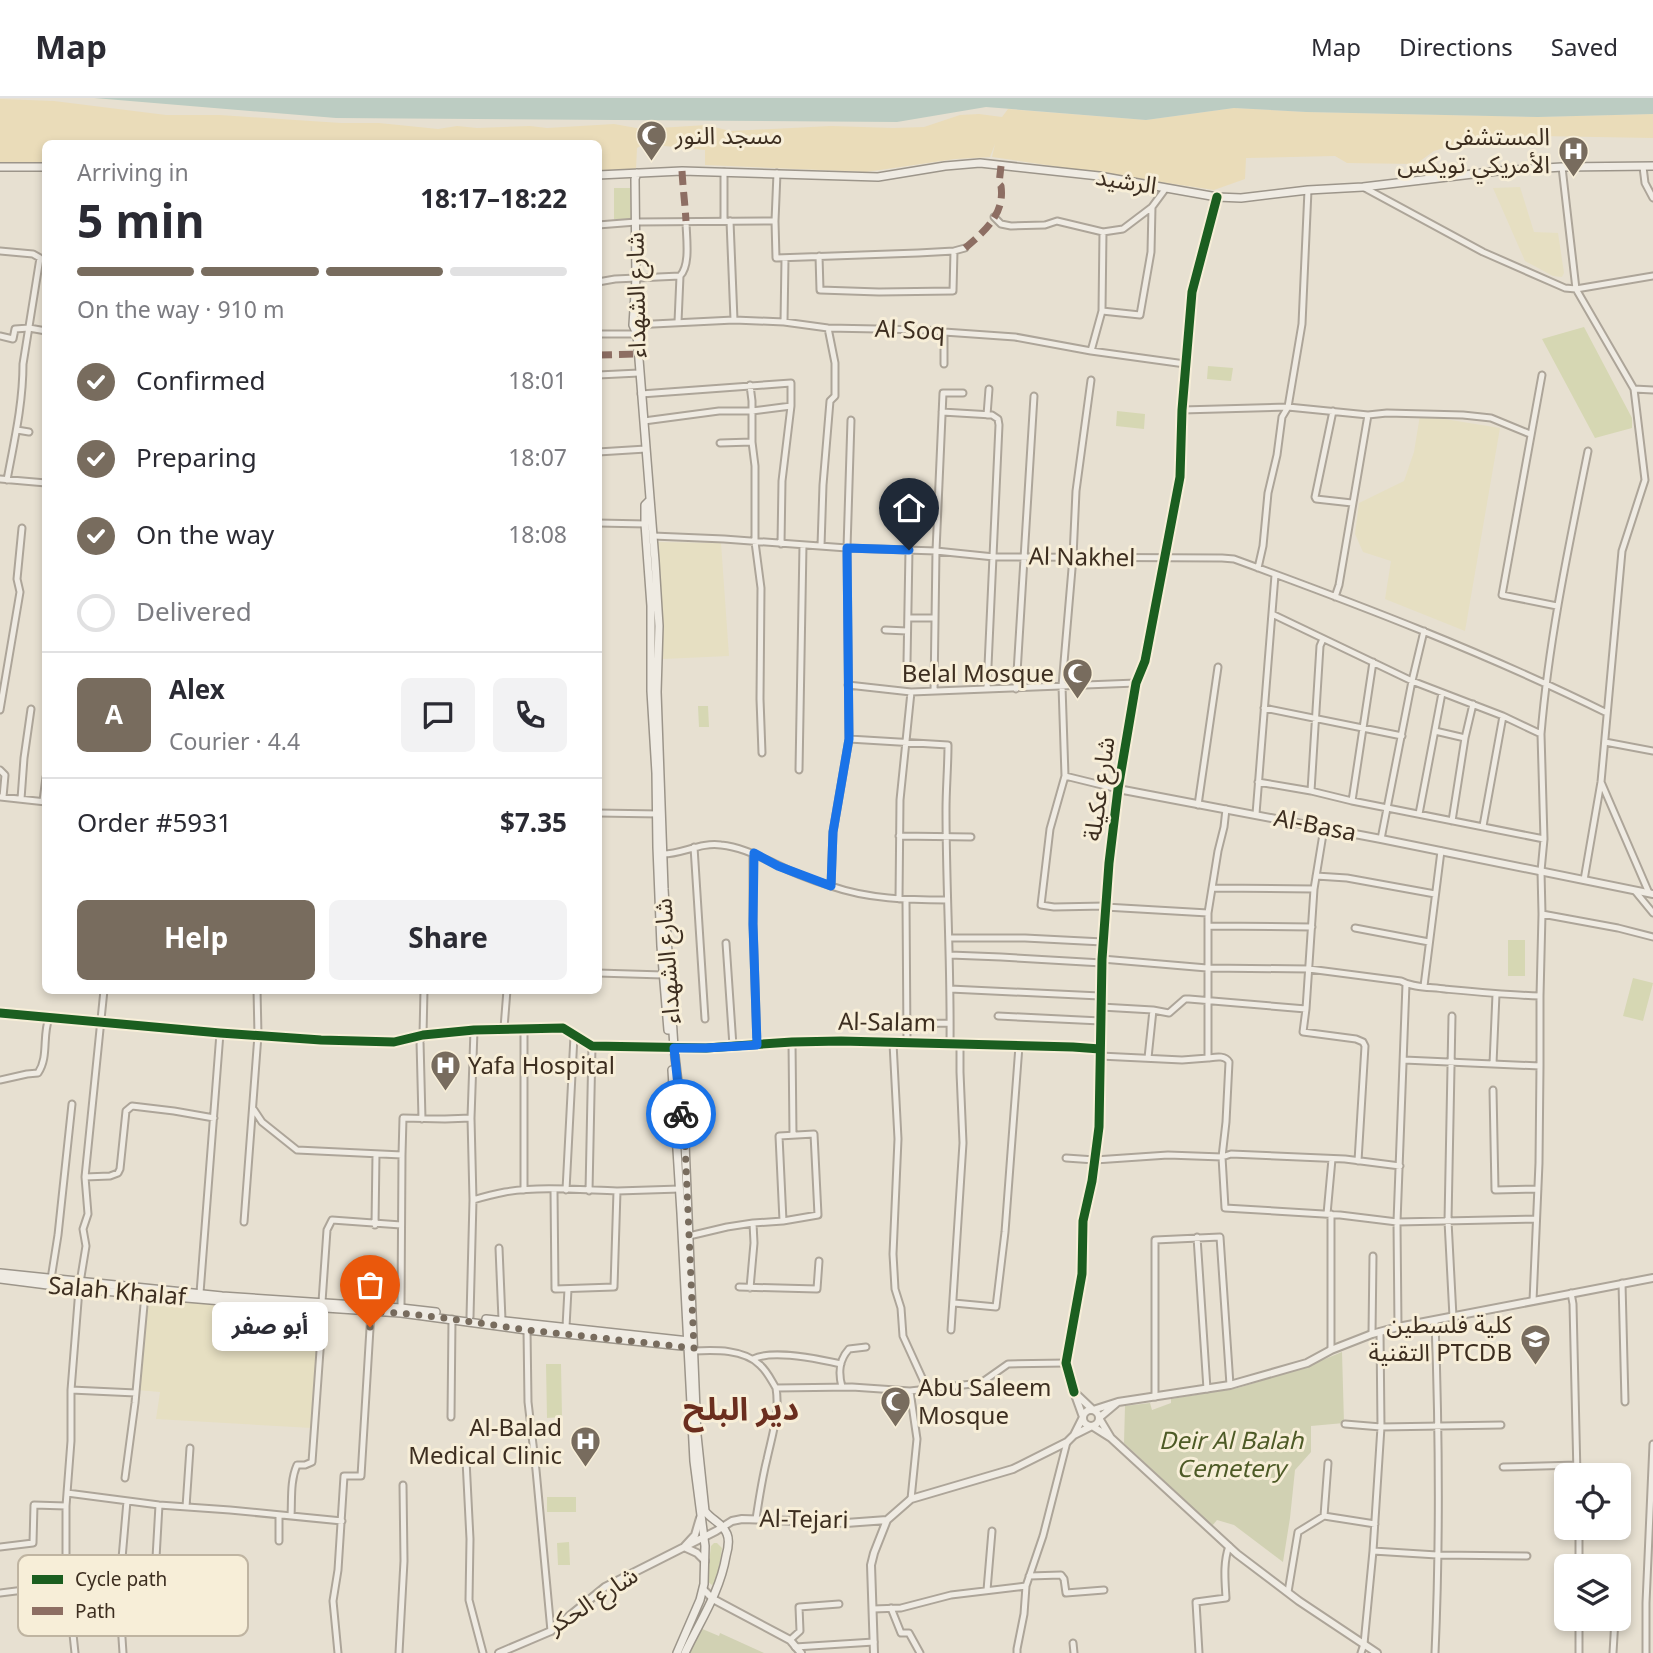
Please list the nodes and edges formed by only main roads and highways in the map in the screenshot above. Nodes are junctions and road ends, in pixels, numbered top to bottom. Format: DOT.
graph roads {
  1 [pos="1653,166"];
  2 [pos="0,167"];
  3 [pos="42,167"];
  4 [pos="636,173"];
  5 [pos="602,175"];
  6 [pos="649,525"];
  7 [pos="659,814"];
  8 [pos="672,1048"];
  9 [pos="0,1273"];
  10 [pos="0,1279"];
  11 [pos="80,1286"];
  12 [pos="323,1305"];
  13 [pos="401,1310"];
  14 [pos="692,1346"];
  15 [pos="677,1653"];
  16 [pos="685,1653"];
  1 -- 4 [label="main road, الرشيد"];
  2 -- 3 [label="main road"];
  4 -- 5 [label="main road, الرشيد"];
  4 -- 6 [label="main road, شارع الشهداء"];
  6 -- 7 [label="main road, شارع الشهداء"];
  6 -- 7 [label="main road, شارع الشهداء"];
  7 -- 8 [label="main road, شارع الشهداء"];
  7 -- 8 [label="main road, شارع الشهداء"];
  8 -- 14 [label="main road, شارع الشهداء"];
  8 -- 14 [label="main road, شارع الشهداء"];
  9 -- 11 [label="main road"];
  10 -- 11 [label="main road, Salah Khalaf"];
  11 -- 12 [label="main road"];
  11 -- 12 [label="main road, Salah Khalaf"];
  12 -- 13 [label="main road"];
  12 -- 13 [label="main road, Salah Khalaf"];
  13 -- 14 [label="main road"];
  13 -- 14 [label="main road, Salah Khalaf"];
  14 -- 15 [label="main road, شارع الشهداء"];
  14 -- 16 [label="main road, شارع الشهداء"];
}
